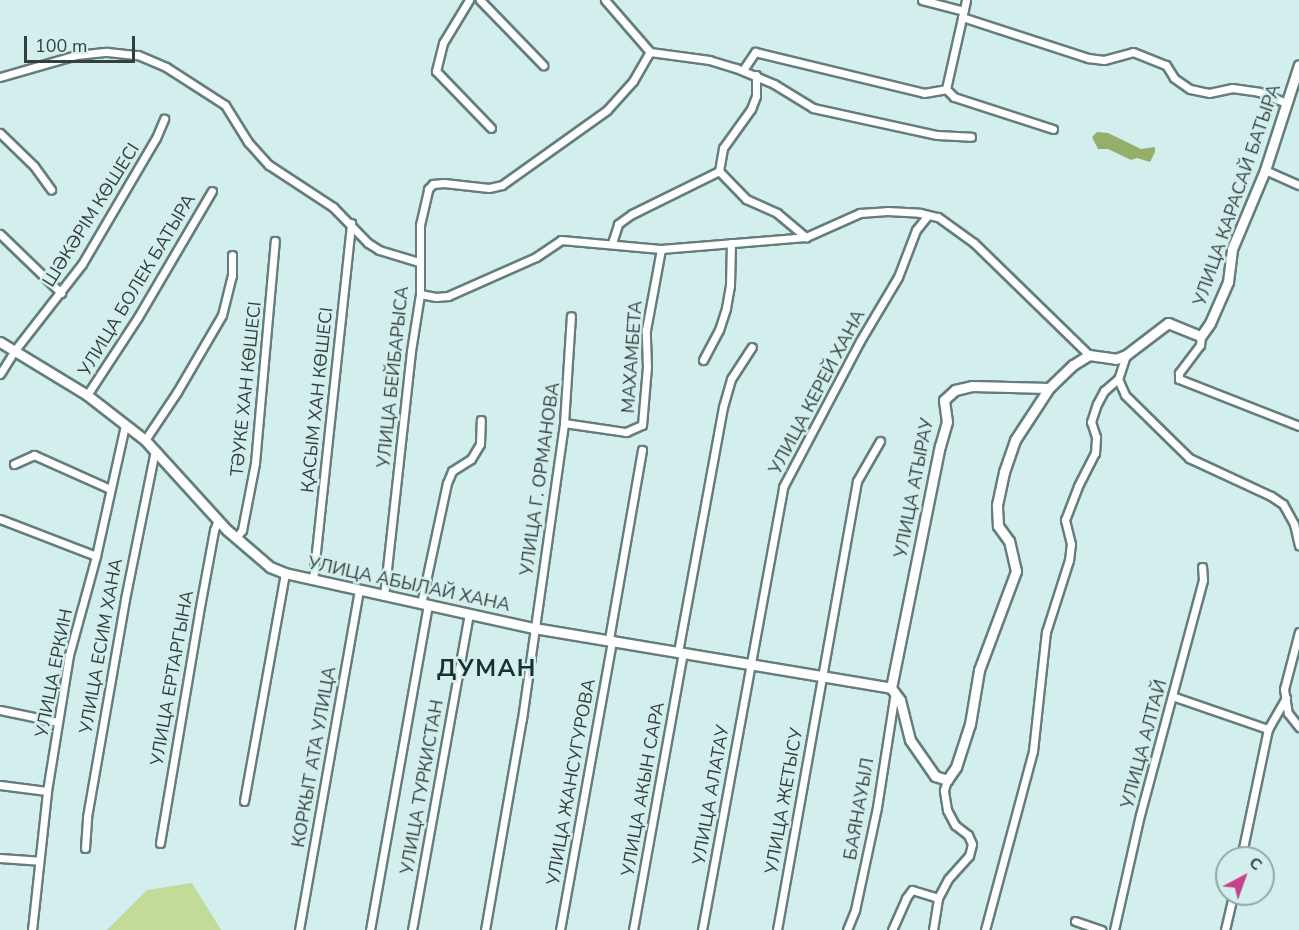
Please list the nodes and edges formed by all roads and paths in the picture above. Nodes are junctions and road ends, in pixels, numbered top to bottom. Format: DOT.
graph roads {
  1 [pos="469,0"];
  2 [pos="480,0"];
  3 [pos="605,0"];
  4 [pos="922,0"];
  5 [pos="966,0"];
  6 [pos="963,14"];
  7 [pos="650,51"];
  8 [pos="543,65"];
  9 [pos="1299,65"];
  10 [pos="743,70"];
  11 [pos="756,75"];
  12 [pos="0,77"];
  13 [pos="946,89"];
  14 [pos="1286,102"];
  15 [pos="164,119"];
  16 [pos="491,128"];
  17 [pos="1053,129"];
  18 [pos="0,134"];
  19 [pos="971,137"];
  20 [pos="1264,170"];
  21 [pos="719,171"];
  22 [pos="1299,185"];
  23 [pos="51,189"];
  24 [pos="212,191"];
  25 [pos="928,215"];
  26 [pos="351,223"];
  27 [pos="0,234"];
  28 [pos="806,237"];
  29 [pos="276,241"];
  30 [pos="612,243"];
  31 [pos="731,243"];
  32 [pos="661,249"];
  33 [pos="232,255"];
  34 [pos="419,262"];
  35 [pos="62,293"];
  36 [pos="420,294"];
  37 [pos="571,316"];
  38 [pos="1201,336"];
  39 [pos="0,342"];
  40 [pos="752,347"];
  41 [pos="15,350"];
  42 [pos="1089,355"];
  43 [pos="1126,355"];
  44 [pos="703,360"];
  45 [pos="0,374"];
  46 [pos="1118,379"];
  47 [pos="1049,388"];
  48 [pos="87,395"];
  49 [pos="481,420"];
  50 [pos="564,423"];
  51 [pos="125,425"];
  52 [pos="1299,426"];
  53 [pos="145,440"];
  54 [pos="880,441"];
  55 [pos="155,450"];
  56 [pos="642,450"];
  57 [pos="14,464"];
  58 [pos="110,489"];
  59 [pos="0,519"];
  60 [pos="218,520"];
  61 [pos="236,538"];
  62 [pos="1299,545"];
  63 [pos="96,556"];
  64 [pos="1202,567"];
  65 [pos="285,573"];
  66 [pos="313,580"];
  67 [pos="359,590"];
  68 [pos="384,596"];
  69 [pos="425,605"];
  70 [pos="469,614"];
  71 [pos="534,628"];
  72 [pos="1299,632"];
  73 [pos="610,639"];
  74 [pos="680,652"];
  75 [pos="750,664"];
  76 [pos="822,678"];
  77 [pos="893,690"];
  78 [pos="1172,696"];
  79 [pos="1286,698"];
  80 [pos="0,710"];
  81 [pos="58,722"];
  82 [pos="1299,727"];
  83 [pos="1268,729"];
  84 [pos="947,780"];
  85 [pos="0,785"];
  86 [pos="47,791"];
  87 [pos="244,801"];
  88 [pos="160,843"];
  89 [pos="1244,846"];
  90 [pos="84,848"];
  91 [pos="0,858"];
  92 [pos="39,861"];
  93 [pos="938,898"];
  94 [pos="1230,906"];
  95 [pos="1075,921"];
  96 [pos="32,930"];
  97 [pos="298,930"];
  98 [pos="370,930"];
  99 [pos="412,930"];
  100 [pos="485,930"];
  101 [pos="560,930"];
  102 [pos="633,930"];
  103 [pos="702,930"];
  104 [pos="777,930"];
  105 [pos="847,930"];
  106 [pos="892,930"];
  107 [pos="933,930"];
  108 [pos="985,930"];
  109 [pos="1101,930"];
  110 [pos="1114,930"];
  111 [pos="1225,930"];
  1 -- 16 [label="street"];
  2 -- 8 [label="street"];
  3 -- 7 [label="street"];
  4 -- 6 [label="street"];
  5 -- 6 [label="street"];
  6 -- 13 [label="street"];
  6 -- 14 [label="street"];
  7 -- 10 [label="street"];
  7 -- 34 [label="street, УЛИЦА БЕЙБАРЫСА"];
  9 -- 14 [label="street, УЛИЦА КАРАСАЙ БАТЫРА"];
  10 -- 11 [label="street"];
  10 -- 13 [label="street"];
  11 -- 19 [label="street"];
  11 -- 21 [label="street"];
  12 -- 26 [label="street"];
  13 -- 17 [label="street"];
  14 -- 20 [label="street, УЛИЦА КАРАСАЙ БАТЫРА"];
  15 -- 35 [label="street, ШӘКӘРІМ КӨШЕСІ"];
  18 -- 23 [label="street"];
  20 -- 22 [label="street"];
  20 -- 38 [label="street, УЛИЦА КАРАСАЙ БАТЫРА"];
  21 -- 28 [label="street"];
  21 -- 30 [label="street"];
  24 -- 48 [label="street, УЛИЦА БОЛЕК БАТЫРА"];
  25 -- 28 [label="street"];
  25 -- 42 [label="street"];
  25 -- 75 [label="street, УЛИЦА КЕРЕЙ ХАНА"];
  26 -- 34 [label="street"];
  26 -- 66 [label="street, ҚАСЫМ ХАН КӨШЕСІ"];
  27 -- 35 [label="street"];
  28 -- 31 [label="street"];
  29 -- 61 [label="street, ТӘУКЕ ХАН КӨШЕСІ"];
  30 -- 32 [label="street"];
  30 -- 36 [label="street"];
  31 -- 32 [label="street"];
  31 -- 44 [label="street"];
  32 -- 50 [label="street, МАХАМБЕТА"];
  33 -- 53 [label="street"];
  34 -- 36 [label="street, УЛИЦА БЕЙБАРЫСА"];
  35 -- 41 [label="street, ШӘКӘРІМ КӨШЕСІ"];
  36 -- 68 [label="street, УЛИЦА БЕЙБАРЫСА"];
  37 -- 50 [label="street, УЛИЦА Г. ОРМАНОВА"];
  38 -- 43 [label="street"];
  38 -- 52 [label="street"];
  39 -- 41 [label="street, УЛИЦА АБЫЛАЙ ХАНА"];
  40 -- 74 [label="street, УЛИЦА АКЫН САРА"];
  41 -- 45 [label="street, ШӘКӘРІМ КӨШЕСІ"];
  41 -- 48 [label="street, УЛИЦА АБЫЛАЙ ХАНА"];
  42 -- 43 [label="street"];
  42 -- 47 [label="street"];
  43 -- 46 [label="street"];
  46 -- 62 [label="street"];
  46 -- 108 [label="street"];
  47 -- 77 [label="street, УЛИЦА АТЫРАУ"];
  47 -- 84 [label="street"];
  48 -- 51 [label="street, УЛИЦА АБЫЛАЙ ХАНА"];
  49 -- 69 [label="street"];
  50 -- 71 [label="street, УЛИЦА Г. ОРМАНОВА"];
  51 -- 53 [label="street, УЛИЦА АБЫЛАЙ ХАНА"];
  51 -- 58 [label="street, УЛИЦА ЕРКИН"];
  53 -- 55 [label="street, УЛИЦА АБЫЛАЙ ХАНА"];
  54 -- 76 [label="street, УЛИЦА ЖЕТЫСУ"];
  55 -- 60 [label="street, УЛИЦА АБЫЛАЙ ХАНА"];
  55 -- 90 [label="street, УЛИЦА ЕСИМ ХАНА"];
  56 -- 73 [label="street, УЛИЦА ЖАНСУГУРОВА"];
  57 -- 58 [label="street"];
  58 -- 63 [label="street, УЛИЦА ЕРКИН"];
  59 -- 63 [label="street"];
  60 -- 61 [label="street, УЛИЦА АБЫЛАЙ ХАНА"];
  60 -- 88 [label="street, УЛИЦА ЕРТАРГЫНА"];
  61 -- 65 [label="street, УЛИЦА АБЫЛАЙ ХАНА"];
  63 -- 81 [label="street, УЛИЦА ЕРКИН"];
  64 -- 78 [label="street, УЛИЦА АЛТАЙ"];
  65 -- 66 [label="street, УЛИЦА АБЫЛАЙ ХАНА"];
  65 -- 87 [label="street"];
  66 -- 67 [label="street, УЛИЦА АБЫЛАЙ ХАНА"];
  67 -- 68 [label="street, УЛИЦА АБЫЛАЙ ХАНА"];
  67 -- 97 [label="street, КОРКЫТ АТА УЛИЦА"];
  68 -- 69 [label="street, УЛИЦА АБЫЛАЙ ХАНА"];
  69 -- 70 [label="street, УЛИЦА АБЫЛАЙ ХАНА"];
  69 -- 98 [label="street"];
  70 -- 71 [label="street, УЛИЦА АБЫЛАЙ ХАНА"];
  70 -- 99 [label="street, УЛИЦА ТУРКИСТАН"];
  71 -- 73 [label="street, УЛИЦА АБЫЛАЙ ХАНА"];
  71 -- 100 [label="street, УЛИЦА Г. ОРМАНОВА"];
  72 -- 79 [label="street"];
  73 -- 74 [label="street, УЛИЦА АБЫЛАЙ ХАНА"];
  73 -- 101 [label="street, УЛИЦА ЖАНСУГУРОВА"];
  74 -- 75 [label="street, УЛИЦА АБЫЛАЙ ХАНА"];
  74 -- 102 [label="street, УЛИЦА АКЫН САРА"];
  75 -- 76 [label="street, УЛИЦА АБЫЛАЙ ХАНА"];
  75 -- 103 [label="street, УЛИЦА АЛАТАУ"];
  76 -- 77 [label="street, УЛИЦА АБЫЛАЙ ХАНА"];
  76 -- 104 [label="street, УЛИЦА ЖЕТЫСУ"];
  77 -- 84 [label="street"];
  77 -- 105 [label="street, БАЯНАУЫЛ"];
  78 -- 83 [label="street"];
  78 -- 110 [label="street, УЛИЦА АЛТАЙ"];
  79 -- 82 [label="street"];
  79 -- 83 [label="street"];
  80 -- 81 [label="street"];
  81 -- 86 [label="street, УЛИЦА ЕРКИН"];
  83 -- 89 [label="street"];
  84 -- 93 [label="street"];
  85 -- 86 [label="street"];
  86 -- 92 [label="street, УЛИЦА ЕРКИН"];
  91 -- 92 [label="street"];
  92 -- 96 [label="street, УЛИЦА ЕРКИН"];
  93 -- 106 [label="street"];
  93 -- 107 [label="street"];
  94 -- 111 [label="street"];
  95 -- 109 [label="street"];
}
